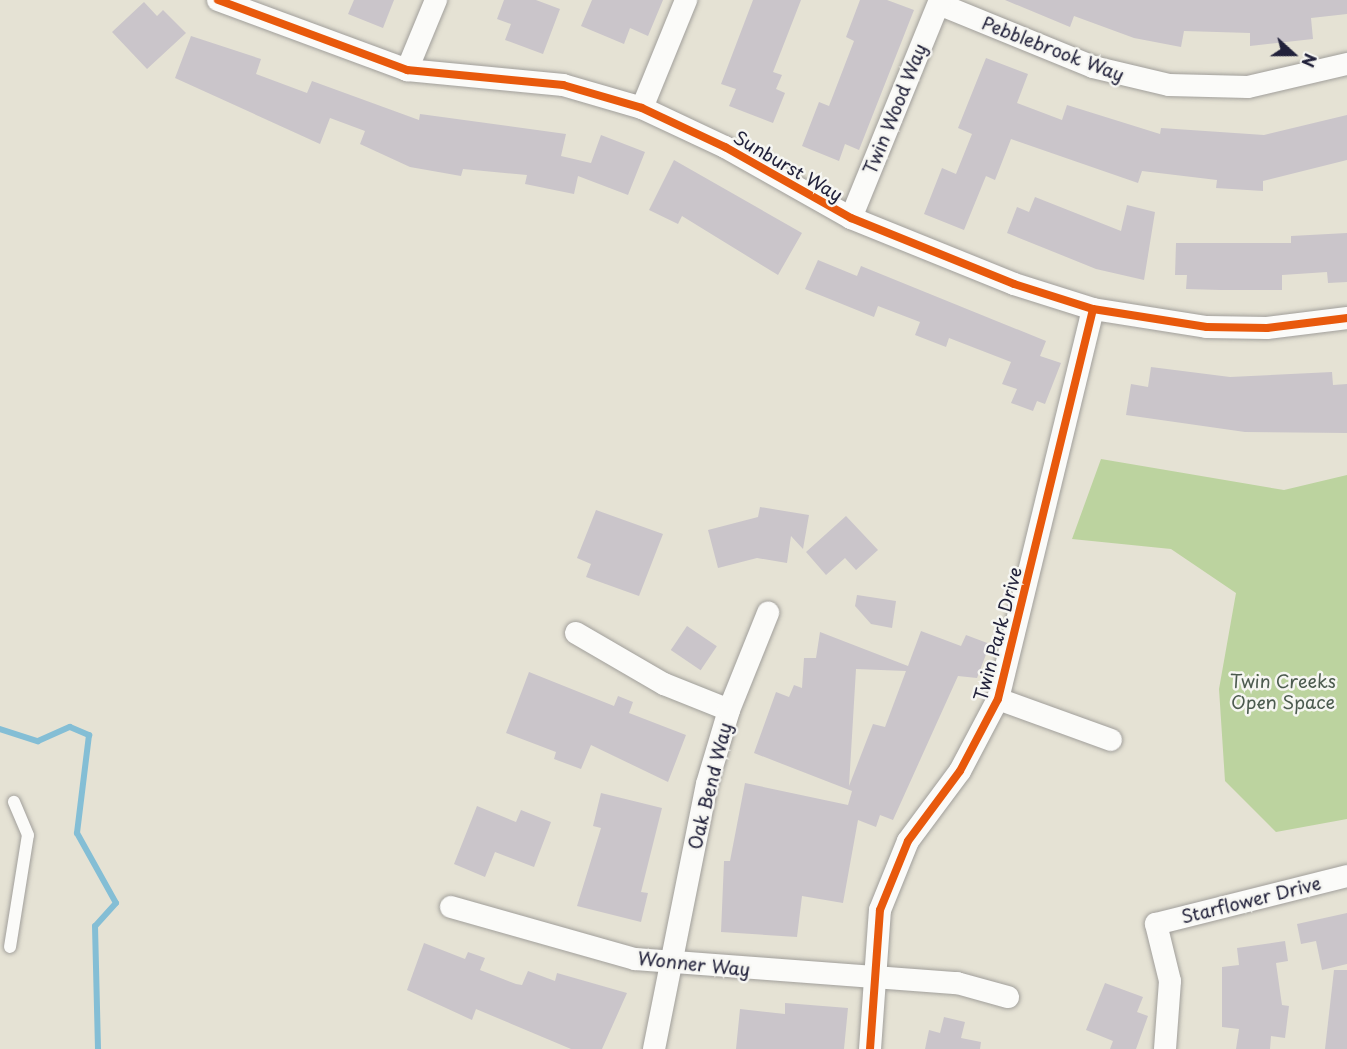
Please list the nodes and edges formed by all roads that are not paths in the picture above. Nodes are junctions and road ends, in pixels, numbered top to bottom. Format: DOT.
graph roads {
  1 [pos="218,0"];
  2 [pos="436,0"];
  3 [pos="686,0"];
  4 [pos="939,2"];
  5 [pos="1347,64"];
  6 [pos="407,70"];
  7 [pos="642,108"];
  8 [pos="851,219"];
  9 [pos="1093,309"];
  10 [pos="1347,318"];
  11 [pos="768,613"];
  12 [pos="576,633"];
  13 [pos="998,699"];
  14 [pos="729,710"];
  15 [pos="1111,740"];
  16 [pos="14,802"];
  17 [pos="1347,876"];
  18 [pos="452,907"];
  19 [pos="10,947"];
  20 [pos="670,965"];
  21 [pos="872,977"];
  22 [pos="1008,998"];
  23 [pos="654,1049"];
  24 [pos="870,1049"];
  25 [pos="1165,1049"];
  1 -- 6 [label="street, Sunburst Way"];
  2 -- 6 [label="street"];
  3 -- 7 [label="street"];
  4 -- 5 [label="street, Pebblebrook Way"];
  4 -- 8 [label="street, Twin Wood Way"];
  6 -- 7 [label="street, Sunburst Way"];
  7 -- 8 [label="street, Sunburst Way"];
  8 -- 9 [label="street, Sunburst Way"];
  9 -- 10 [label="street, Sunburst Way"];
  9 -- 13 [label="street, Twin Park Drive"];
  11 -- 14 [label="street, Oak Bend Way"];
  12 -- 14 [label="street"];
  13 -- 15 [label="street"];
  13 -- 21 [label="street, Twin Park Drive"];
  14 -- 20 [label="street, Oak Bend Way"];
  16 -- 19 [label="lane"];
  17 -- 25 [label="street, Starflower Drive"];
  18 -- 20 [label="street, Wonner Way"];
  20 -- 21 [label="street, Wonner Way"];
  20 -- 23 [label="street, Oak Bend Way"];
  21 -- 22 [label="street, Wonner Way"];
  21 -- 24 [label="street, Twin Park Drive"];
}
